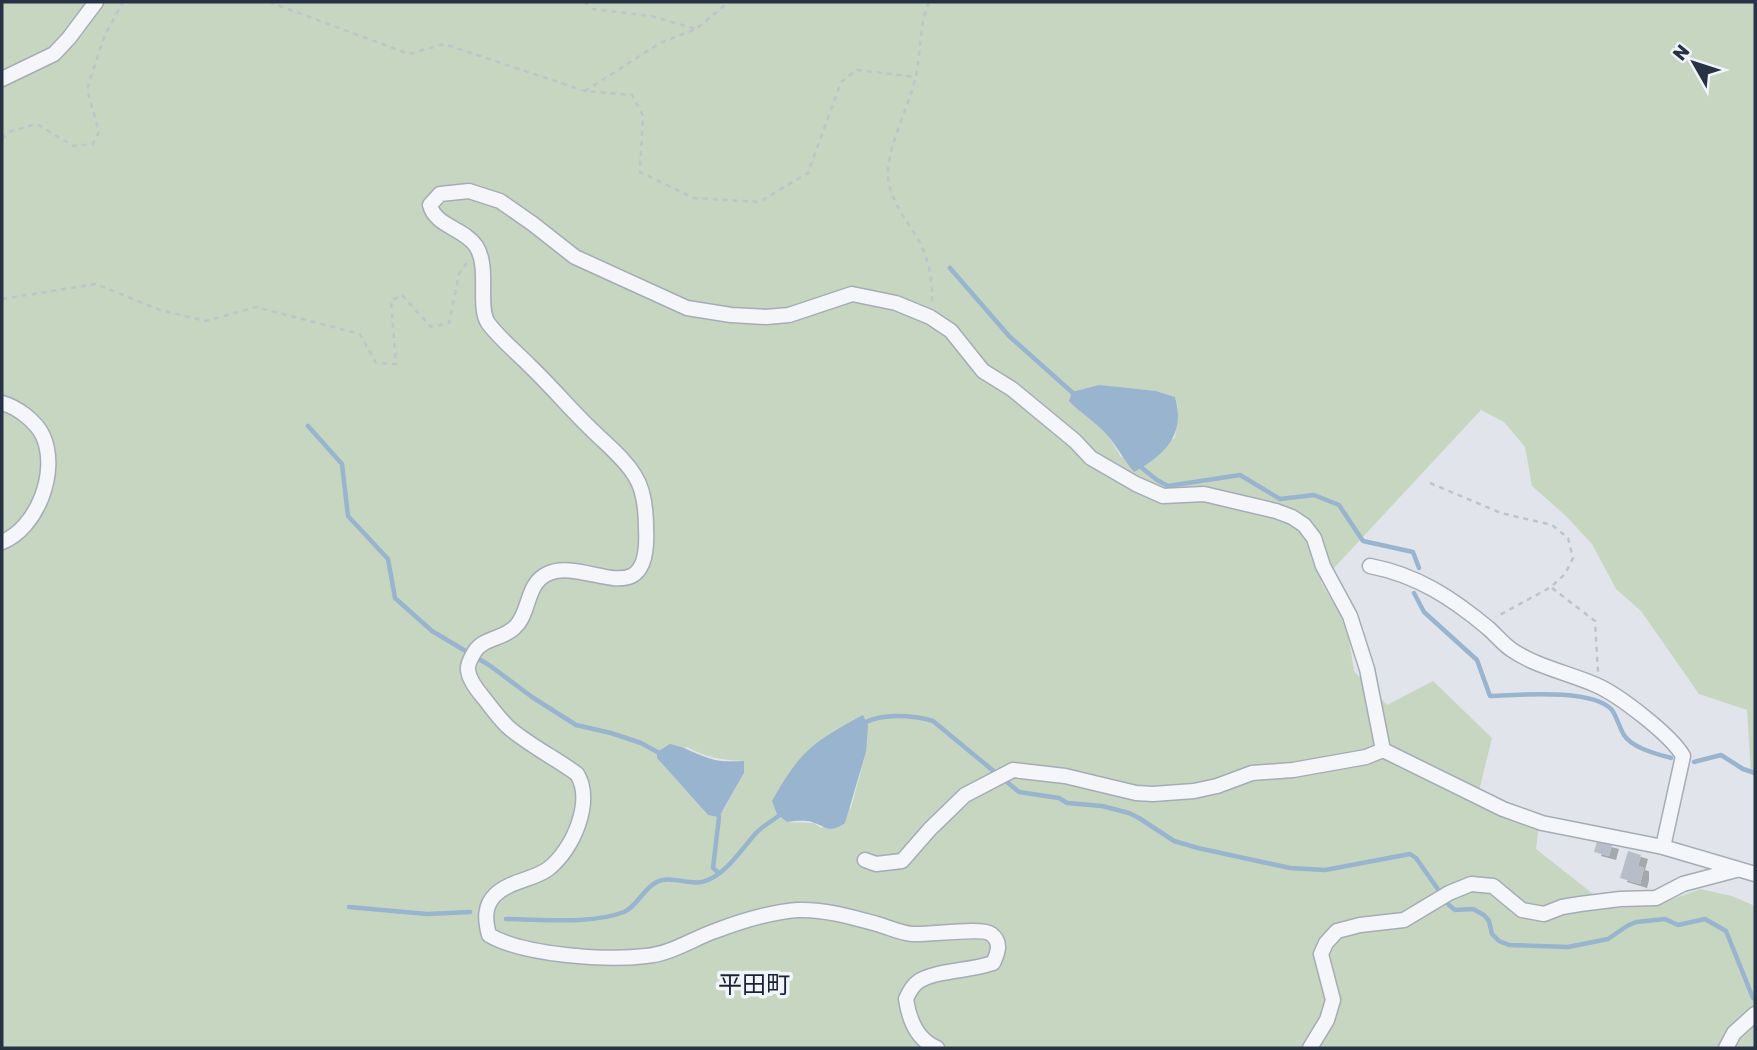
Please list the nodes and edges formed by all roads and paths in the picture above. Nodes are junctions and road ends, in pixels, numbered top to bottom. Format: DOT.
graph roads {
  1 [pos="96,2"];
  2 [pos="123,2"];
  3 [pos="269,2"];
  4 [pos="584,2"];
  5 [pos="729,2"];
  6 [pos="929,2"];
  7 [pos="696,29"];
  8 [pos="916,77"];
  9 [pos="2,79"];
  10 [pos="585,91"];
  11 [pos="2,139"];
  12 [pos="477,247"];
  13 [pos="2,299"];
  14 [pos="930,317"];
  15 [pos="2,403"];
  16 [pos="1430,483"];
  17 [pos="2,542"];
  18 [pos="1370,566"];
  19 [pos="1551,587"];
  20 [pos="1486,627"];
  21 [pos="1599,686"];
  22 [pos="1383,750"];
  23 [pos="1663,847"];
  24 [pos="864,860"];
  25 [pos="1736,870"];
  26 [pos="1755,874"];
  27 [pos="1755,1014"];
  28 [pos="937,1048"];
  29 [pos="1310,1048"];
  30 [pos="1726,1048"];
  1 -- 9 [label="street"];
  2 -- 11 [label="path"];
  3 -- 10 [label="path"];
  4 -- 7 [label="path"];
  5 -- 7 [label="path"];
  6 -- 8 [label="path"];
  7 -- 10 [label="path"];
  8 -- 10 [label="path"];
  8 -- 14 [label="path"];
  12 -- 13 [label="path"];
  12 -- 14 [label="street"];
  12 -- 28 [label="street"];
  14 -- 22 [label="street"];
  15 -- 17 [label="street"];
  16 -- 19 [label="path"];
  18 -- 20 [label="street"];
  19 -- 20 [label="path"];
  19 -- 21 [label="path"];
  20 -- 21 [label="street"];
  21 -- 23 [label="street"];
  22 -- 23 [label="street"];
  22 -- 24 [label="street"];
  23 -- 25 [label="street"];
  25 -- 26 [label="street"];
  25 -- 29 [label="street"];
  27 -- 30 [label="street"];
}
